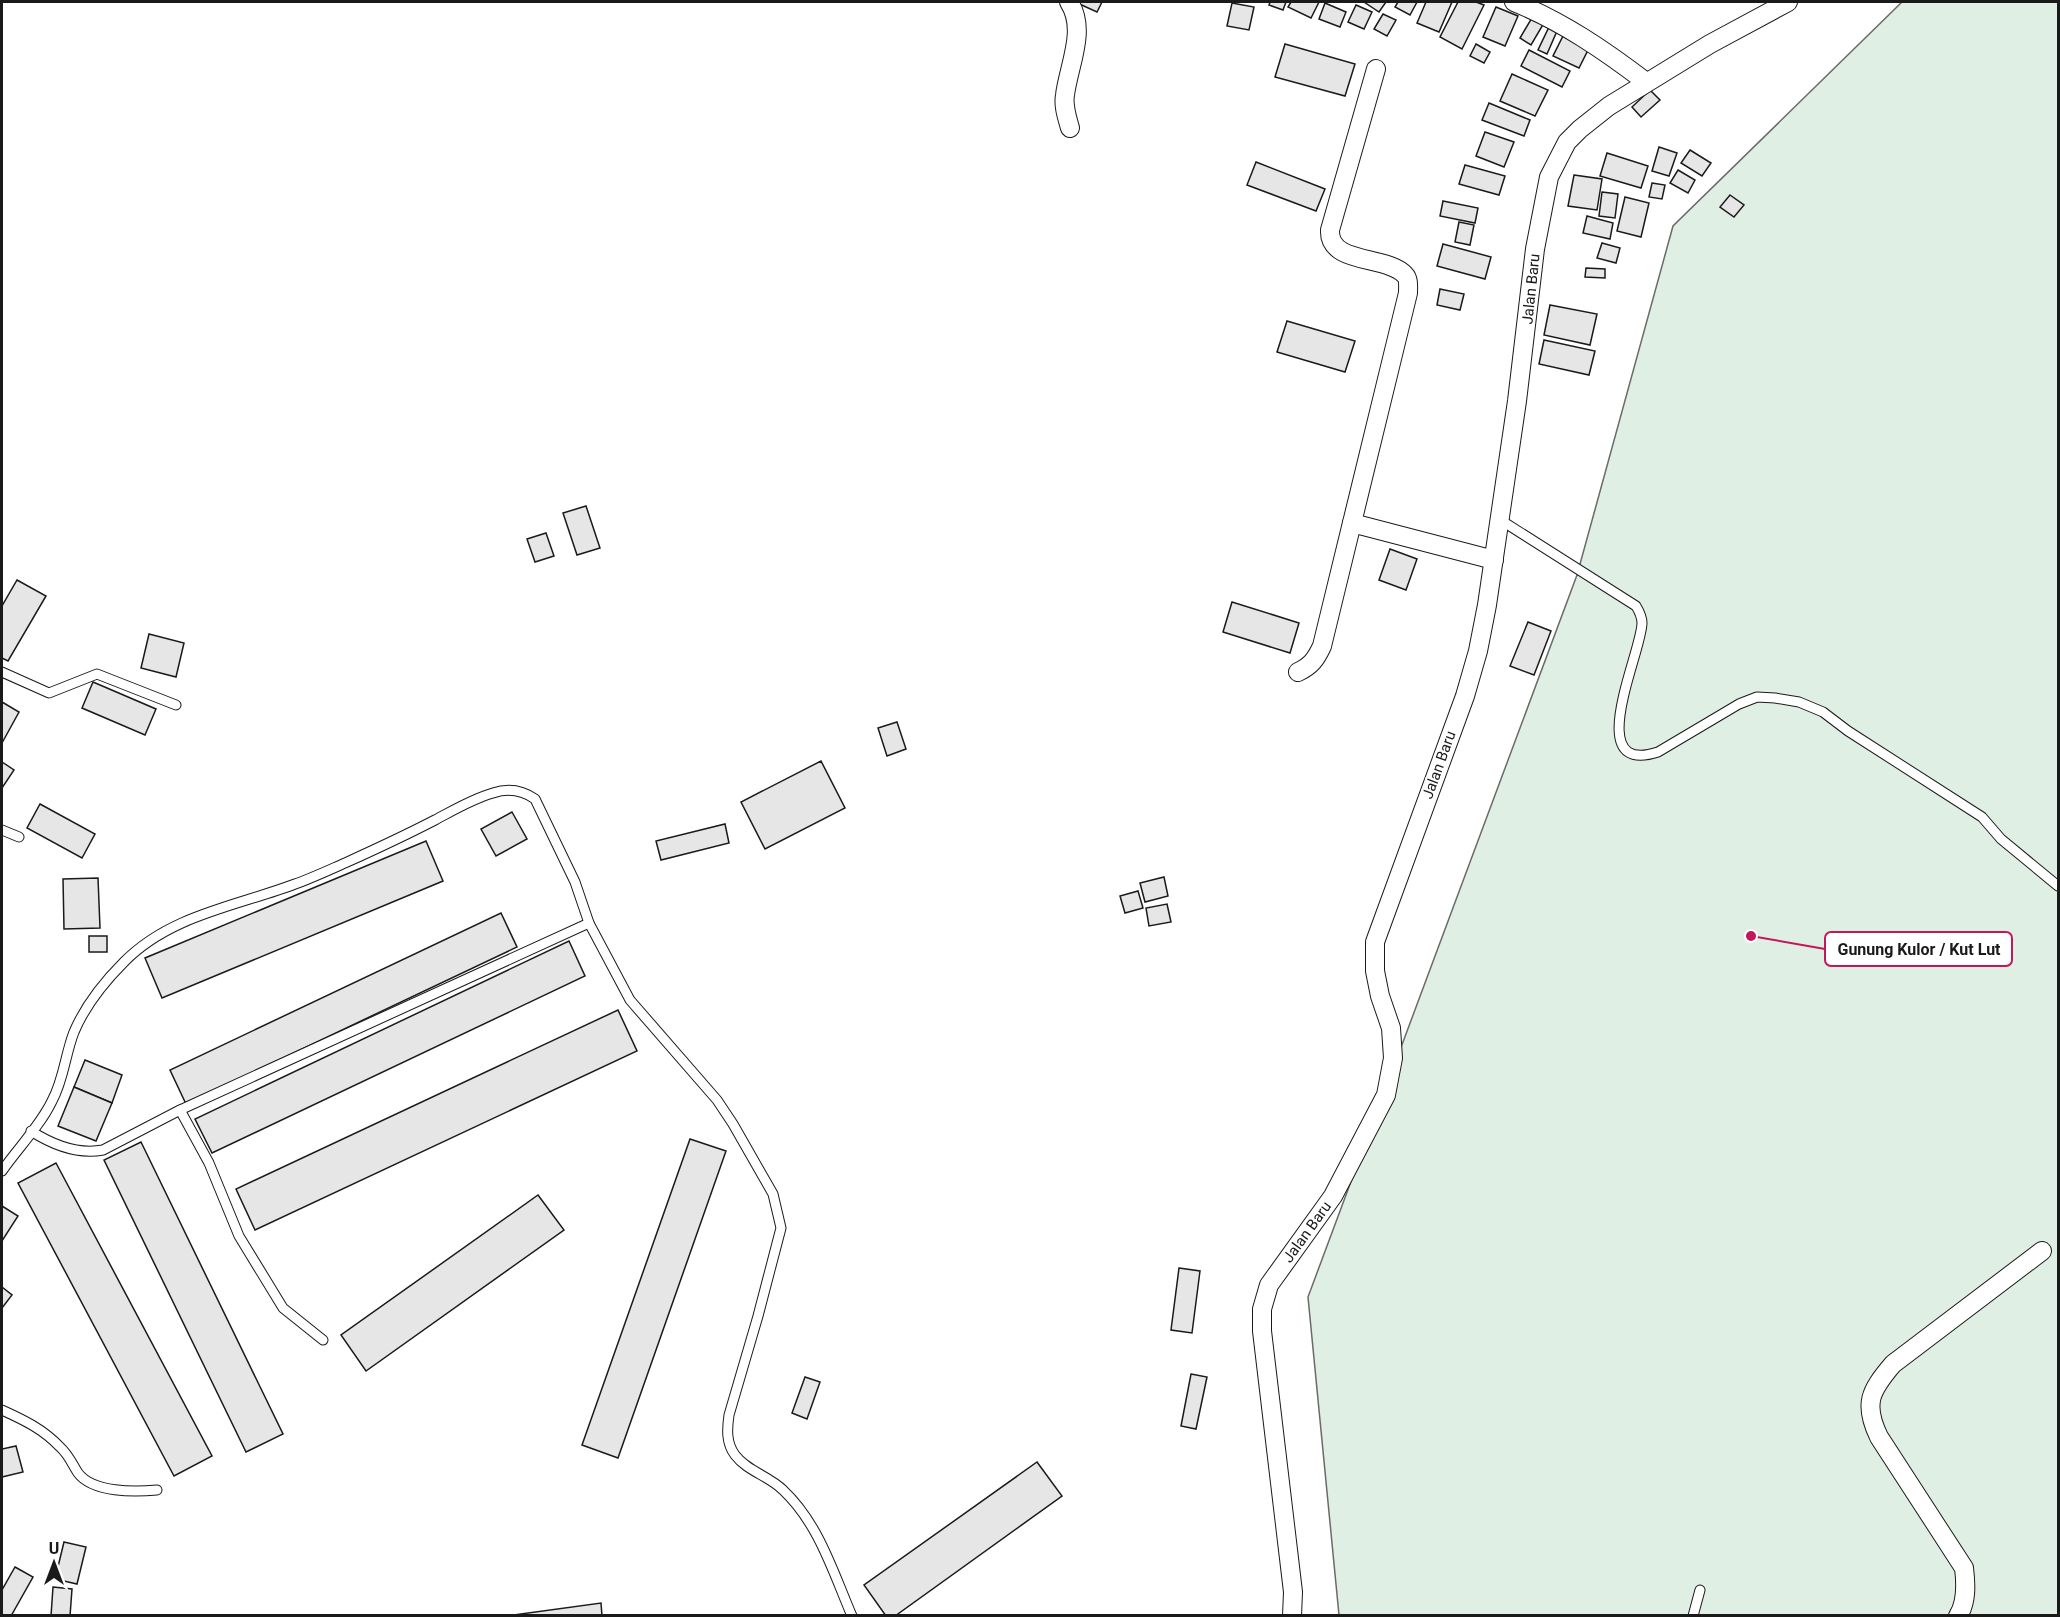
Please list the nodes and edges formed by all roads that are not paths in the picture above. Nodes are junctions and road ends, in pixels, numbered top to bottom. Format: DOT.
graph roads {
  1 [pos="1069,2"];
  2 [pos="1514,2"];
  3 [pos="1787,2"];
  4 [pos="1376,69"];
  5 [pos="1646,82"];
  6 [pos="1070,128"];
  7 [pos="1499,519"];
  8 [pos="1352,523"];
  9 [pos="1494,560"];
  10 [pos="2,672"];
  11 [pos="1298,672"];
  12 [pos="176,705"];
  13 [pos="2,830"];
  14 [pos="19,837"];
  15 [pos="2058,886"];
  16 [pos="589,923"];
  17 [pos="180,1110"];
  18 [pos="31,1131"];
  19 [pos="2,1171"];
  20 [pos="2042,1251"];
  21 [pos="323,1340"];
  22 [pos="2,1410"];
  23 [pos="157,1490"];
  24 [pos="1700,1590"];
  25 [pos="852,1616"];
  26 [pos="1292,1616"];
  27 [pos="1693,1616"];
  28 [pos="1958,1616"];
  1 -- 6 [label="street"];
  2 -- 5 [label="street"];
  3 -- 5 [label="street, Jalan Baru"];
  4 -- 8 [label="street"];
  5 -- 7 [label="street, Jalan Baru"];
  7 -- 9 [label="street, Jalan Baru"];
  7 -- 15 [label="lane"];
  8 -- 9 [label="street"];
  8 -- 11 [label="street"];
  9 -- 26 [label="street, Jalan Baru"];
  10 -- 12 [label="lane"];
  13 -- 14 [label="lane"];
  16 -- 17 [label="lane"];
  16 -- 18 [label="lane"];
  16 -- 25 [label="lane"];
  17 -- 18 [label="lane"];
  17 -- 21 [label="lane"];
  18 -- 19 [label="lane"];
  20 -- 28 [label="street"];
  22 -- 23 [label="lane"];
  24 -- 27 [label="lane"];
}
